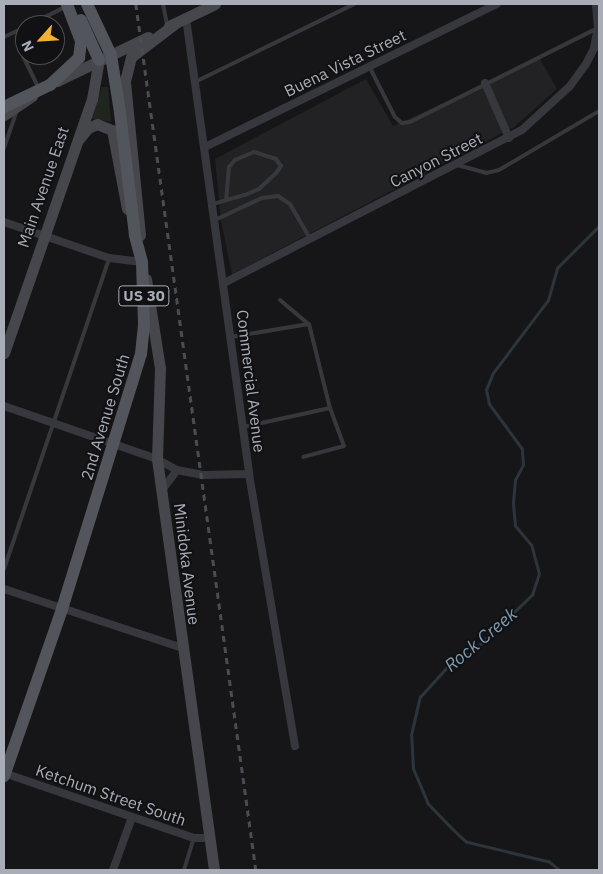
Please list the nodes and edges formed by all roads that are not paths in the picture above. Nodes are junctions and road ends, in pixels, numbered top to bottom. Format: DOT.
graph roads {
  1 [pos="87,4"];
  2 [pos="163,4"];
  3 [pos="215,4"];
  4 [pos="354,4"];
  5 [pos="497,4"];
  6 [pos="596,4"];
  7 [pos="69,5"];
  8 [pos="49,15"];
  9 [pos="176,23"];
  10 [pos="598,28"];
  11 [pos="105,58"];
  12 [pos="28,65"];
  13 [pos="370,66"];
  14 [pos="195,82"];
  15 [pos="485,83"];
  16 [pos="42,89"];
  17 [pos="4,101"];
  18 [pos="4,108"];
  19 [pos="18,108"];
  20 [pos="599,111"];
  21 [pos="4,115"];
  22 [pos="509,138"];
  23 [pos="74,146"];
  24 [pos="4,148"];
  25 [pos="205,148"];
  26 [pos="455,165"];
  27 [pos="226,200"];
  28 [pos="213,204"];
  29 [pos="215,220"];
  30 [pos="4,222"];
  31 [pos="43,235"];
  32 [pos="135,235"];
  33 [pos="311,240"];
  34 [pos="109,258"];
  35 [pos="142,258"];
  36 [pos="224,283"];
  37 [pos="280,300"];
  38 [pos="309,324"];
  39 [pos="231,338"];
  40 [pos="4,353"];
  41 [pos="4,406"];
  42 [pos="330,408"];
  43 [pos="54,425"];
  44 [pos="243,427"];
  45 [pos="114,444"];
  46 [pos="303,457"];
  47 [pos="158,459"];
  48 [pos="177,470"];
  49 [pos="249,474"];
  50 [pos="161,491"];
  51 [pos="4,569"];
  52 [pos="4,589"];
  53 [pos="62,609"];
  54 [pos="182,648"];
  55 [pos="295,746"];
  56 [pos="4,774"];
  57 [pos="132,817"];
  58 [pos="194,838"];
  59 [pos="209,838"];
  60 [pos="113,870"];
  61 [pos="184,870"];
  62 [pos="214,870"];
  1 -- 11 [label="main road, US 30"];
  2 -- 9 [label="lane"];
  3 -- 9 [label="street"];
  4 -- 14 [label="lane"];
  5 -- 13 [label="street, Buena Vista Street"];
  6 -- 10 [label="street, Canyon Street"];
  7 -- 8 [label="lane"];
  7 -- 11 [label="main road, US 30"];
  7 -- 16 [label="main road"];
  9 -- 11 [label="street"];
  9 -- 14 [label="street, Commercial Avenue"];
  9 -- 35 [label="street, Minidoka Avenue"];
  10 -- 15 [label="lane"];
  10 -- 22 [label="street, Canyon Street"];
  11 -- 16 [label="street"];
  11 -- 23 [label="street, Main Avenue East"];
  11 -- 32 [label="main road, 2nd Avenue South / US 30"];
  12 -- 16 [label="lane"];
  13 -- 15 [label="lane"];
  13 -- 25 [label="street, Buena Vista Street"];
  14 -- 25 [label="street, Commercial Avenue"];
  15 -- 22 [label="street"];
  16 -- 17 [label="street"];
  16 -- 18 [label="main road"];
  16 -- 19 [label="street"];
  19 -- 21 [label="street"];
  19 -- 24 [label="lane"];
  20 -- 26 [label="lane"];
  22 -- 26 [label="street, Canyon Street"];
  23 -- 31 [label="street, Main Avenue East"];
  23 -- 32 [label="street"];
  25 -- 28 [label="street, Commercial Avenue"];
  26 -- 33 [label="street, Canyon Street"];
  27 -- 27 [label="lane"];
  27 -- 28 [label="lane"];
  28 -- 29 [label="street, Commercial Avenue"];
  29 -- 33 [label="lane"];
  29 -- 36 [label="street, Commercial Avenue"];
  30 -- 31 [label="street"];
  31 -- 34 [label="street"];
  31 -- 40 [label="street, Main Avenue East"];
  32 -- 35 [label="main road, 2nd Avenue South / US 30"];
  33 -- 36 [label="street, Canyon Street"];
  34 -- 35 [label="street"];
  34 -- 43 [label="lane"];
  35 -- 45 [label="main road, 2nd Avenue South / US 30"];
  35 -- 47 [label="street, Minidoka Avenue"];
  36 -- 39 [label="street, Commercial Avenue"];
  37 -- 38 [label="lane"];
  38 -- 39 [label="lane"];
  38 -- 42 [label="lane"];
  39 -- 44 [label="street, Commercial Avenue"];
  41 -- 43 [label="street"];
  42 -- 44 [label="lane"];
  42 -- 46 [label="lane"];
  43 -- 45 [label="street"];
  43 -- 51 [label="lane"];
  44 -- 49 [label="street, Commercial Avenue"];
  45 -- 47 [label="street"];
  45 -- 53 [label="main road, 2nd Avenue South / US 30"];
  47 -- 48 [label="street"];
  47 -- 50 [label="street, Minidoka Avenue"];
  48 -- 49 [label="street"];
  48 -- 50 [label="street"];
  49 -- 55 [label="street, Commercial Avenue"];
  50 -- 54 [label="street, Minidoka Avenue"];
  52 -- 53 [label="street"];
  53 -- 54 [label="street"];
  53 -- 56 [label="main road, 2nd Avenue South / US 30"];
  54 -- 59 [label="street, Minidoka Avenue"];
  56 -- 57 [label="street, Ketchum Street South"];
  57 -- 58 [label="street, Ketchum Street South"];
  57 -- 60 [label="street"];
  58 -- 59 [label="street, Ketchum Street South"];
  58 -- 61 [label="lane"];
  59 -- 62 [label="street, Minidoka Avenue"];
}
